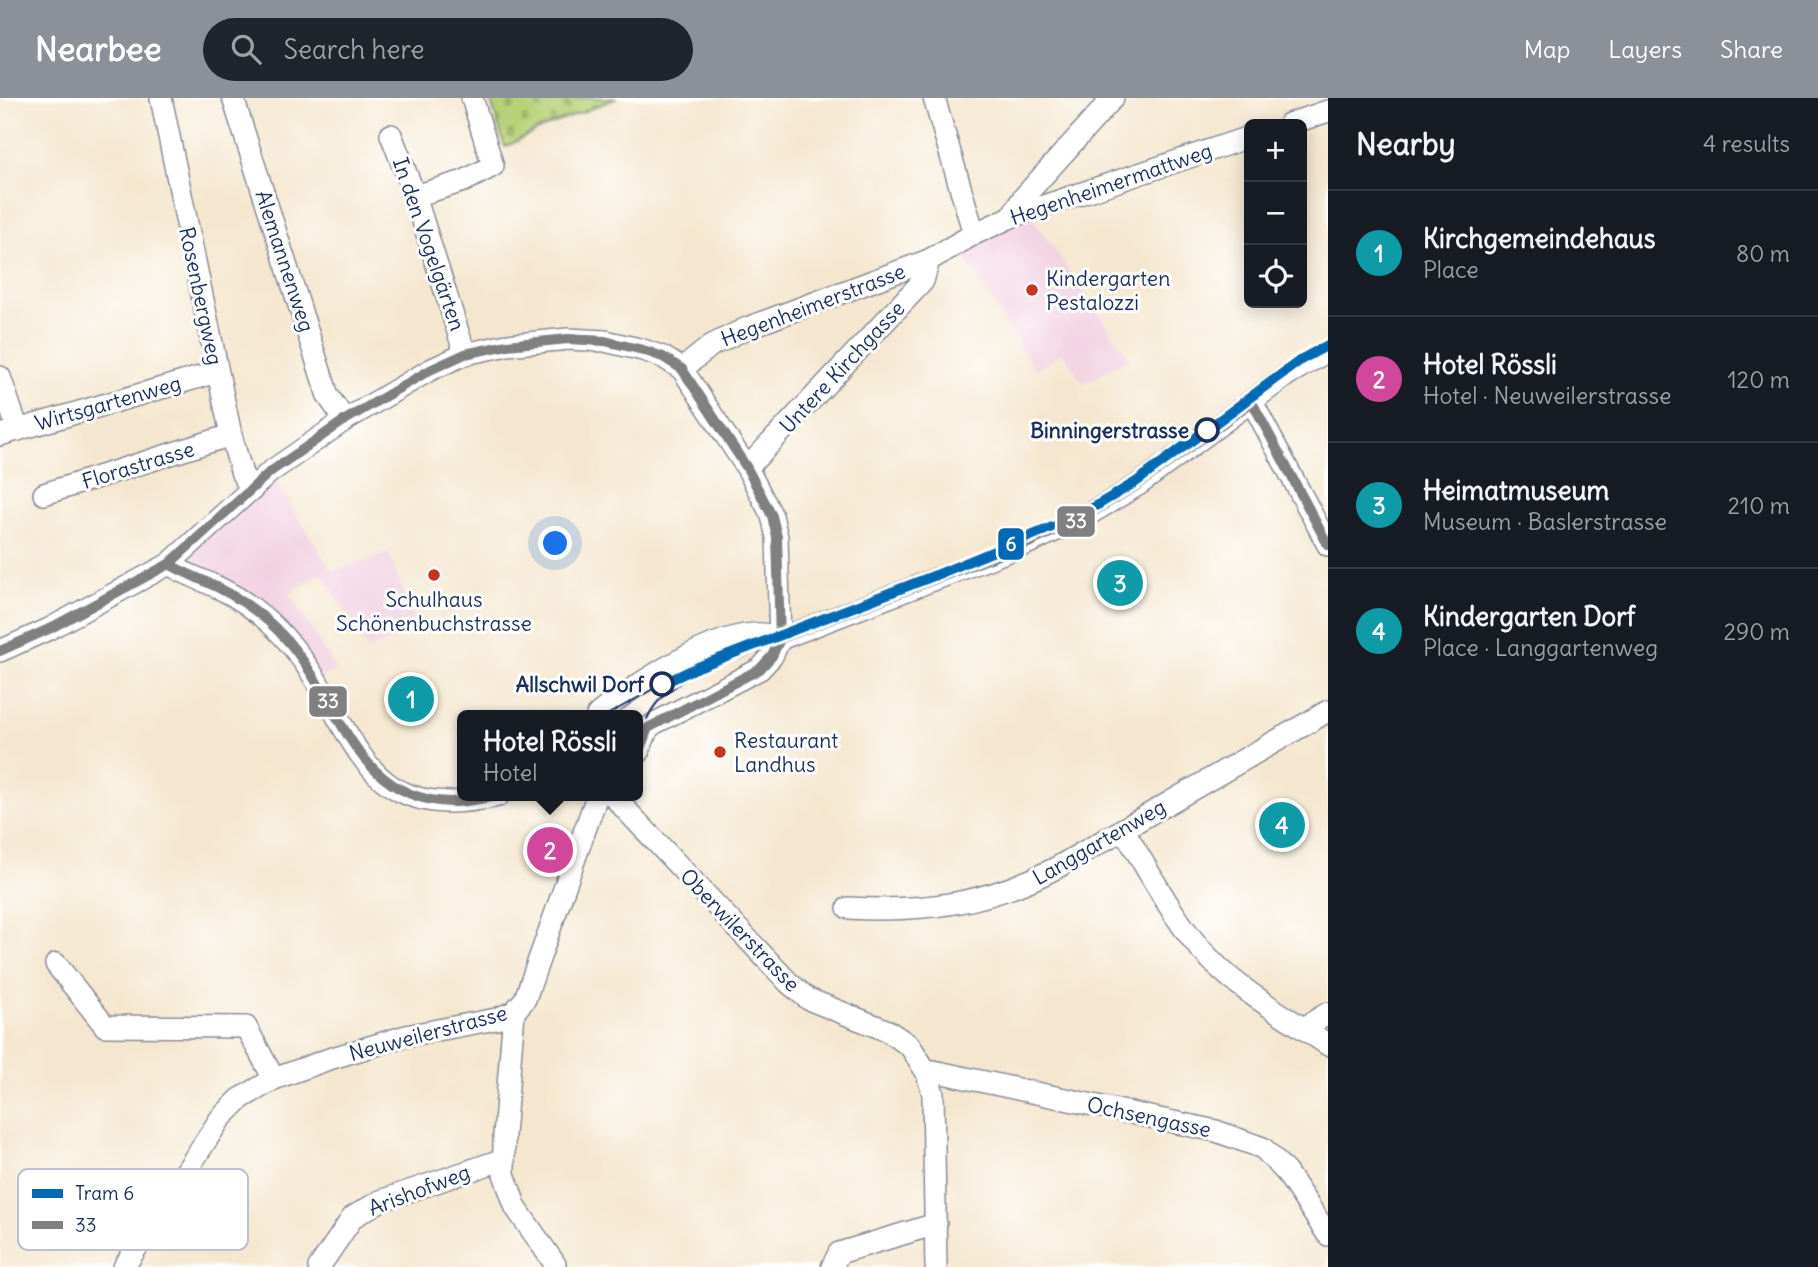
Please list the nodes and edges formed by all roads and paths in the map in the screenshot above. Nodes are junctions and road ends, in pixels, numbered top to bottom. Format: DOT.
graph roads {
  1 [pos="161,98"];
  2 [pos="233,98"];
  3 [pos="472,98"];
  4 [pos="934,98"];
  5 [pos="1113,98"];
  6 [pos="1328,111"];
  7 [pos="1304,119"];
  8 [pos="391,135"];
  9 [pos="1244,140"];
  10 [pos="415,196"];
  11 [pos="1011,217"];
  12 [pos="974,234"];
  13 [pos="929,260"];
  14 [pos="1328,351"];
  15 [pos="465,354"];
  16 [pos="682,369"];
  17 [pos="217,372"];
  18 [pos="0,377"];
  19 [pos="1252,401"];
  20 [pos="345,420"];
  21 [pos="9,433"];
  22 [pos="231,435"];
  23 [pos="747,468"];
  24 [pos="252,490"];
  25 [pos="44,494"];
  26 [pos="1328,545"];
  27 [pos="169,564"];
  28 [pos="780,639"];
  29 [pos="0,651"];
  30 [pos="604,710"];
  31 [pos="1328,711"];
  32 [pos="643,740"];
  33 [pos="473,801"];
  34 [pos="595,801"];
  35 [pos="618,801"];
  36 [pos="1123,829"];
  37 [pos="848,908"];
  38 [pos="55,964"];
  39 [pos="514,1012"];
  40 [pos="1328,1013"];
  41 [pos="1304,1028"];
  42 [pos="1328,1045"];
  43 [pos="927,1073"];
  44 [pos="274,1079"];
  45 [pos="504,1159"];
  46 [pos="187,1169"];
  47 [pos="936,1224"];
  48 [pos="1328,1235"];
  49 [pos="135,1250"];
  50 [pos="124,1267"];
  51 [pos="319,1267"];
  52 [pos="555,1267"];
  53 [pos="832,1267"];
  54 [pos="936,1267"];
  1 -- 17 [label="street, Rosenbergweg"];
  2 -- 20 [label="street, Alemannenweg"];
  3 -- 10 [label="street"];
  4 -- 12 [label="street"];
  5 -- 11 [label="street"];
  6 -- 7 [label="street"];
  8 -- 10 [label="street, In den Vogelgärten"];
  9 -- 11 [label="street, Hegenheimermattweg"];
  10 -- 15 [label="street, In den Vogelgärten"];
  11 -- 12 [label="street, Hegenheimermattweg"];
  12 -- 13 [label="street, Hegenheimerstrasse"];
  13 -- 16 [label="street, Hegenheimerstrasse"];
  13 -- 23 [label="street, Untere Kirchgasse"];
  14 -- 19 [label="street"];
  15 -- 16 [label="street"];
  15 -- 20 [label="street"];
  16 -- 23 [label="street"];
  17 -- 21 [label="street, Wirtsgartenweg"];
  17 -- 22 [label="street, Rosenbergweg"];
  18 -- 21 [label="street"];
  19 -- 26 [label="street"];
  19 -- 28 [label="street"];
  20 -- 24 [label="street"];
  22 -- 24 [label="street, Rosenbergweg"];
  22 -- 25 [label="street, Florastrasse"];
  23 -- 28 [label="street"];
  24 -- 27 [label="street"];
  27 -- 29 [label="street"];
  27 -- 33 [label="street"];
  28 -- 30 [label="street"];
  28 -- 32 [label="street"];
  31 -- 36 [label="street, Langgartenweg"];
  34 -- 39 [label="street, Neuweilerstrasse"];
  35 -- 43 [label="street, Oberwilerstrasse"];
  36 -- 37 [label="street, Langgartenweg"];
  36 -- 41 [label="street"];
  38 -- 44 [label="street"];
  39 -- 44 [label="street, Neuweilerstrasse"];
  39 -- 45 [label="street"];
  40 -- 41 [label="street"];
  41 -- 42 [label="street"];
  43 -- 47 [label="street, Oberwilerstrasse"];
  43 -- 48 [label="street, Ochsengasse"];
  44 -- 46 [label="street, Neuweilerstrasse"];
  45 -- 51 [label="street, Arishofweg"];
  45 -- 52 [label="street"];
  47 -- 53 [label="street"];
  47 -- 54 [label="street, Oberwilerstrasse"];
  49 -- 50 [label="street, Neuweilerstrasse"];
}
